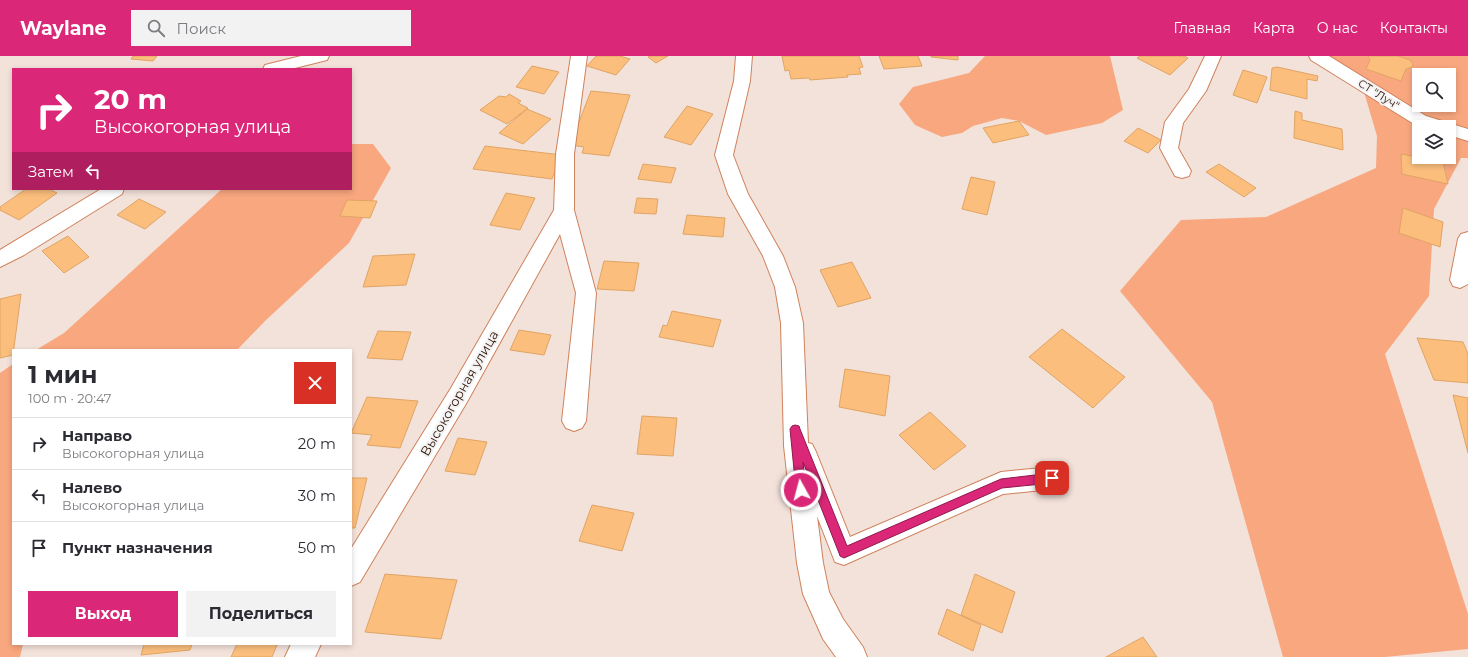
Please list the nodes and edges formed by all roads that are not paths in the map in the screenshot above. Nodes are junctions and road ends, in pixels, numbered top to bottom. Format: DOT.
graph roads {
  1 [pos="321,56"];
  2 [pos="579,56"];
  3 [pos="744,56"];
  4 [pos="1213,56"];
  5 [pos="1317,56"];
  6 [pos="275,68"];
  7 [pos="1420,120"];
  8 [pos="1456,131"];
  9 [pos="1468,135"];
  10 [pos="1182,171"];
  11 [pos="113,190"];
  12 [pos="564,210"];
  13 [pos="1468,239"];
  14 [pos="0,259"];
  15 [pos="1460,280"];
  16 [pos="574,421"];
  17 [pos="795,429"];
  18 [pos="1052,478"];
  19 [pos="352,571"];
  20 [pos="306,645"];
  21 [pos="299,657"];
  22 [pos="853,657"];
  1 -- 6 [label="street"];
  2 -- 12 [label="street, Высокогорная улица"];
  3 -- 17 [label="street"];
  4 -- 10 [label="street"];
  5 -- 7 [label="street, СТ \"Луч\""];
  8 -- 9 [label="street"];
  11 -- 14 [label="street"];
  12 -- 16 [label="street, Высокогорная улица"];
  12 -- 19 [label="street, Высокогорная улица"];
  13 -- 15 [label="street"];
  17 -- 18 [label="street"];
  17 -- 22 [label="street"];
  20 -- 21 [label="street"];
}
